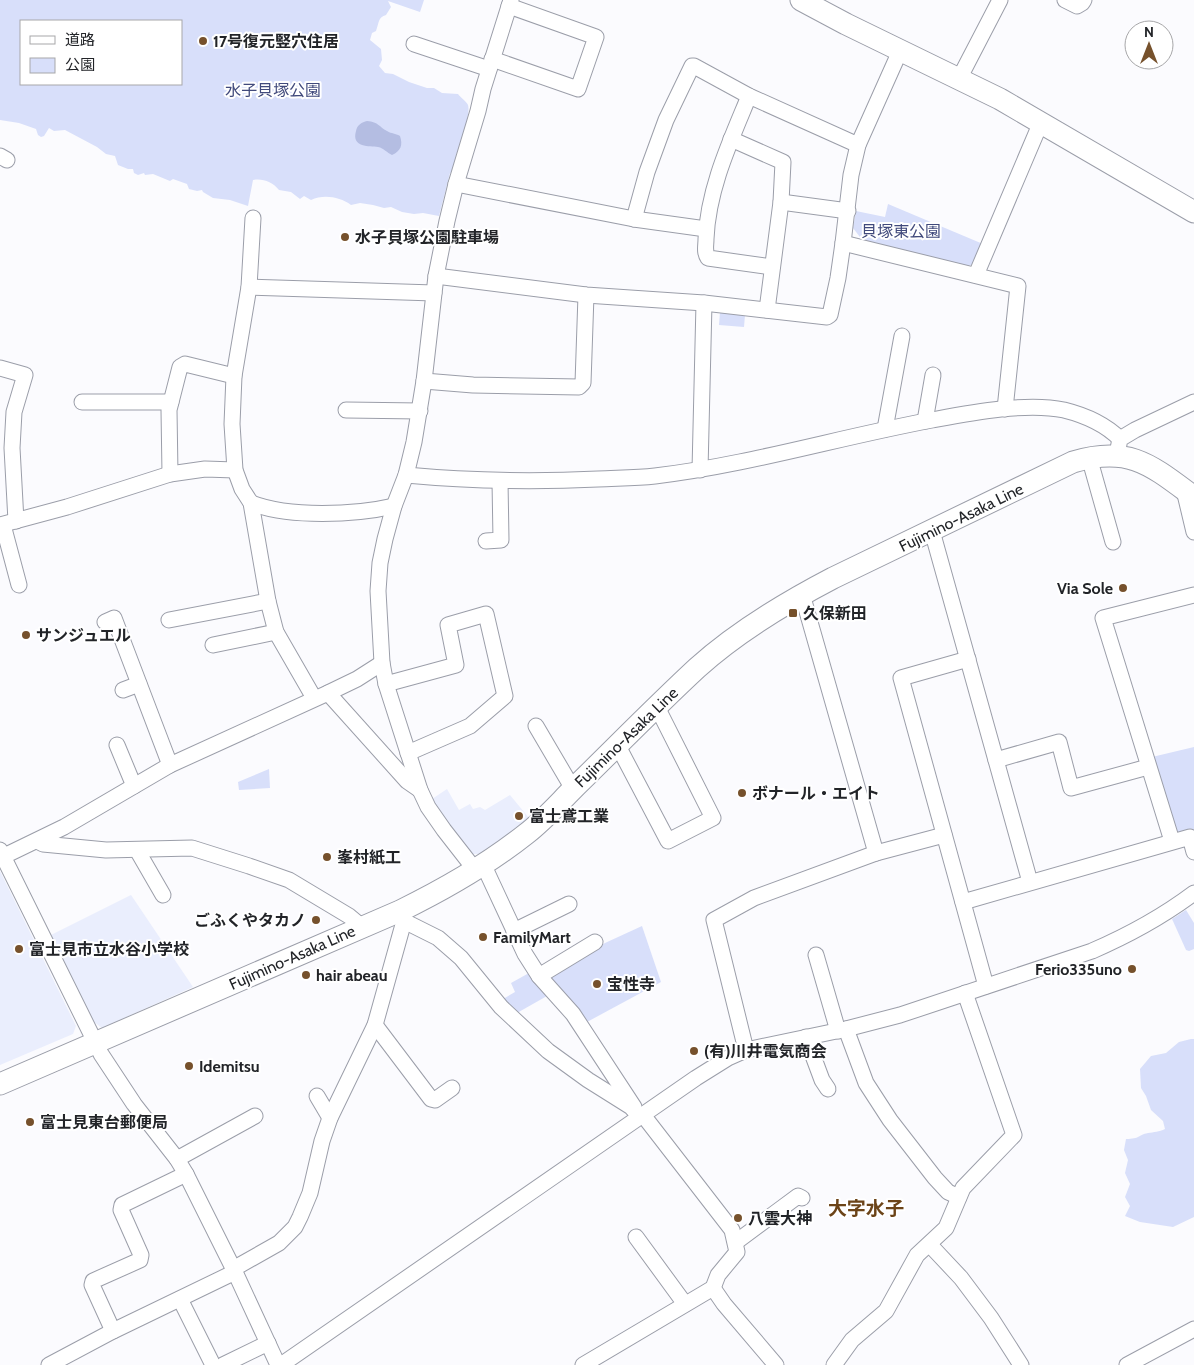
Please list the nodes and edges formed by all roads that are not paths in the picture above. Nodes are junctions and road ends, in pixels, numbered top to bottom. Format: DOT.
graph roads {
  1 [pos="801,0"];
  2 [pos="1000,0"];
  3 [pos="1065,0"];
  4 [pos="1084,0"];
  5 [pos="510,3"];
  6 [pos="414,44"];
  7 [pos="900,51"];
  8 [pos="491,64"];
  9 [pos="959,80"];
  10 [pos="749,96"];
  11 [pos="1041,122"];
  12 [pos="731,139"];
  13 [pos="858,145"];
  14 [pos="456,184"];
  15 [pos="782,202"];
  16 [pos="848,211"];
  17 [pos="1194,212"];
  18 [pos="253,218"];
  19 [pos="634,219"];
  20 [pos="706,229"];
  21 [pos="843,243"];
  22 [pos="772,267"];
  23 [pos="976,275"];
  24 [pos="436,276"];
  25 [pos="249,287"];
  26 [pos="434,293"];
  27 [pos="586,294"];
  28 [pos="704,303"];
  29 [pos="768,310"];
  30 [pos="902,336"];
  31 [pos="0,368"];
  32 [pos="934,375"];
  33 [pos="234,376"];
  34 [pos="424,381"];
  35 [pos="82,402"];
  36 [pos="171,402"];
  37 [pos="1194,402"];
  38 [pos="1005,409"];
  39 [pos="346,410"];
  40 [pos="420,411"];
  41 [pos="925,421"];
  42 [pos="885,429"];
  43 [pos="1119,447"];
  44 [pos="1089,457"];
  45 [pos="235,470"];
  46 [pos="700,470"];
  47 [pos="170,474"];
  48 [pos="406,476"];
  49 [pos="500,481"];
  50 [pos="1189,493"];
  51 [pos="251,503"];
  52 [pos="394,506"];
  53 [pos="6,524"];
  54 [pos="932,531"];
  55 [pos="1194,532"];
  56 [pos="486,541"];
  57 [pos="1113,542"];
  58 [pos="19,585"];
  59 [pos="802,594"];
  60 [pos="1194,595"];
  61 [pos="268,601"];
  62 [pos="169,620"];
  63 [pos="105,622"];
  64 [pos="276,632"];
  65 [pos="212,645"];
  66 [pos="968,659"];
  67 [pos="382,664"];
  68 [pos="139,684"];
  69 [pos="386,684"];
  70 [pos="123,690"];
  71 [pos="321,696"];
  72 [pos="657,707"];
  73 [pos="536,726"];
  74 [pos="117,745"];
  75 [pos="618,746"];
  76 [pos="408,753"];
  77 [pos="996,760"];
  78 [pos="170,765"];
  79 [pos="1148,767"];
  80 [pos="134,786"];
  81 [pos="573,789"];
  82 [pos="420,790"];
  83 [pos="944,836"];
  84 [pos="37,841"];
  85 [pos="1172,841"];
  86 [pos="137,850"];
  87 [pos="1194,852"];
  88 [pos="876,853"];
  89 [pos="1,854"];
  90 [pos="480,868"];
  91 [pos="1030,882"];
  92 [pos="1194,893"];
  93 [pos="163,895"];
  94 [pos="963,902"];
  95 [pos="569,904"];
  96 [pos="402,916"];
  97 [pos="361,926"];
  98 [pos="514,931"];
  99 [pos="595,942"];
  100 [pos="816,955"];
  101 [pos="539,976"];
  102 [pos="986,986"];
  103 [pos="965,993"];
  104 [pos="375,1025"];
  105 [pos="842,1030"];
  106 [pos="806,1037"];
  107 [pos="96,1043"];
  108 [pos="746,1050"];
  109 [pos="0,1084"];
  110 [pos="452,1088"];
  111 [pos="828,1089"];
  112 [pos="317,1096"];
  113 [pos="255,1116"];
  114 [pos="641,1116"];
  115 [pos="330,1118"];
  116 [pos="177,1159"];
  117 [pos="186,1174"];
  118 [pos="959,1197"];
  119 [pos="802,1198"];
  120 [pos="636,1237"];
  121 [pos="736,1242"];
  122 [pos="930,1245"];
  123 [pos="234,1271"];
  124 [pos="713,1288"];
  125 [pos="180,1299"];
  126 [pos="685,1304"];
  127 [pos="1194,1329"];
  128 [pos="113,1331"];
  129 [pos="268,1343"];
  130 [pos="601,1360"];
  131 [pos="49,1365"];
  132 [pos="212,1365"];
  133 [pos="223,1365"];
  134 [pos="279,1365"];
  135 [pos="583,1365"];
  136 [pos="776,1365"];
  137 [pos="834,1365"];
  138 [pos="1021,1365"];
  139 [pos="1127,1365"];
  1 -- 7 [label="main road"];
  2 -- 9 [label="street"];
  3 -- 4 [label="street"];
  5 -- 8 [label="street"];
  5 -- 8 [label="street"];
  6 -- 8 [label="street"];
  7 -- 9 [label="main road"];
  7 -- 13 [label="street"];
  8 -- 14 [label="street"];
  9 -- 11 [label="main road"];
  10 -- 12 [label="street"];
  10 -- 13 [label="street"];
  10 -- 19 [label="street"];
  11 -- 17 [label="main road"];
  11 -- 23 [label="street"];
  12 -- 15 [label="street"];
  12 -- 20 [label="street"];
  13 -- 16 [label="street"];
  14 -- 19 [label="street"];
  14 -- 24 [label="street"];
  15 -- 16 [label="street"];
  15 -- 22 [label="street"];
  16 -- 21 [label="street"];
  18 -- 25 [label="street"];
  19 -- 20 [label="street"];
  20 -- 22 [label="street"];
  21 -- 23 [label="street"];
  21 -- 29 [label="street"];
  22 -- 29 [label="street"];
  23 -- 38 [label="street"];
  24 -- 26 [label="street"];
  24 -- 27 [label="street"];
  25 -- 26 [label="street"];
  25 -- 33 [label="street"];
  26 -- 34 [label="street"];
  27 -- 28 [label="street"];
  27 -- 34 [label="street"];
  28 -- 29 [label="street"];
  28 -- 46 [label="street"];
  30 -- 42 [label="street"];
  31 -- 53 [label="street"];
  32 -- 41 [label="street"];
  33 -- 36 [label="street"];
  33 -- 45 [label="street"];
  34 -- 40 [label="street"];
  35 -- 36 [label="street"];
  36 -- 47 [label="street"];
  37 -- 43 [label="street"];
  38 -- 41 [label="street"];
  38 -- 43 [label="street"];
  39 -- 40 [label="street"];
  40 -- 48 [label="street"];
  41 -- 42 [label="street"];
  42 -- 46 [label="street"];
  43 -- 44 [label="main road, Fujimino-Asaka Line"];
  43 -- 50 [label="main road, Fujimino-Asaka Line"];
  44 -- 54 [label="main road, Fujimino-Asaka Line"];
  44 -- 57 [label="street"];
  45 -- 47 [label="street"];
  45 -- 51 [label="street"];
  46 -- 49 [label="street"];
  47 -- 53 [label="street"];
  48 -- 49 [label="street"];
  48 -- 52 [label="street"];
  49 -- 56 [label="street"];
  50 -- 55 [label="street"];
  51 -- 52 [label="street"];
  51 -- 61 [label="street"];
  52 -- 67 [label="street"];
  53 -- 58 [label="street"];
  54 -- 59 [label="main road, Fujimino-Asaka Line"];
  54 -- 66 [label="street"];
  59 -- 72 [label="main road, Fujimino-Asaka Line"];
  59 -- 88 [label="street"];
  60 -- 79 [label="street"];
  61 -- 62 [label="street"];
  61 -- 64 [label="street"];
  63 -- 68 [label="street"];
  64 -- 65 [label="street"];
  64 -- 71 [label="street"];
  66 -- 77 [label="street"];
  66 -- 83 [label="street"];
  67 -- 69 [label="street"];
  67 -- 71 [label="street"];
  68 -- 70 [label="street"];
  68 -- 78 [label="street"];
  69 -- 76 [label="street"];
  69 -- 76 [label="street"];
  71 -- 78 [label="street"];
  71 -- 82 [label="street"];
  72 -- 75 [label="main road, Fujimino-Asaka Line"];
  72 -- 75 [label="street"];
  73 -- 81 [label="street"];
  74 -- 80 [label="street"];
  75 -- 81 [label="main road, Fujimino-Asaka Line"];
  76 -- 82 [label="street"];
  77 -- 79 [label="street"];
  77 -- 91 [label="street"];
  78 -- 80 [label="street"];
  79 -- 85 [label="street"];
  80 -- 84 [label="street"];
  81 -- 90 [label="main road, Fujimino-Asaka Line"];
  82 -- 90 [label="street"];
  83 -- 88 [label="street"];
  83 -- 94 [label="street"];
  84 -- 86 [label="street"];
  84 -- 89 [label="street"];
  85 -- 87 [label="street"];
  85 -- 91 [label="street"];
  86 -- 93 [label="street"];
  86 -- 97 [label="street"];
  88 -- 108 [label="street"];
  89 -- 107 [label="street"];
  90 -- 96 [label="main road, Fujimino-Asaka Line"];
  90 -- 98 [label="street"];
  91 -- 94 [label="street"];
  92 -- 102 [label="street"];
  94 -- 102 [label="street"];
  95 -- 98 [label="street"];
  96 -- 97 [label="main road, Fujimino-Asaka Line"];
  96 -- 104 [label="street"];
  96 -- 114 [label="street"];
  97 -- 107 [label="main road, Fujimino-Asaka Line"];
  98 -- 101 [label="street"];
  99 -- 101 [label="street"];
  100 -- 105 [label="street"];
  101 -- 114 [label="street"];
  102 -- 103 [label="street"];
  103 -- 105 [label="street"];
  103 -- 118 [label="street"];
  104 -- 110 [label="street"];
  104 -- 115 [label="street"];
  105 -- 106 [label="street"];
  105 -- 118 [label="street"];
  106 -- 108 [label="street"];
  106 -- 111 [label="street"];
  107 -- 109 [label="main road, Fujimino-Asaka Line"];
  107 -- 116 [label="street"];
  108 -- 114 [label="street"];
  112 -- 115 [label="street"];
  113 -- 116 [label="street"];
  114 -- 121 [label="street"];
  114 -- 134 [label="street"];
  115 -- 123 [label="street"];
  116 -- 117 [label="street"];
  117 -- 123 [label="street"];
  117 -- 128 [label="street"];
  118 -- 122 [label="street"];
  119 -- 121 [label="street"];
  120 -- 126 [label="street"];
  121 -- 124 [label="street"];
  122 -- 137 [label="street"];
  122 -- 138 [label="street"];
  123 -- 125 [label="street"];
  123 -- 129 [label="street"];
  124 -- 126 [label="street"];
  124 -- 136 [label="street"];
  125 -- 128 [label="street"];
  125 -- 132 [label="street"];
  126 -- 130 [label="street"];
  127 -- 139 [label="street"];
  128 -- 131 [label="street"];
  129 -- 133 [label="street"];
  129 -- 134 [label="street"];
  130 -- 135 [label="street"];
}
